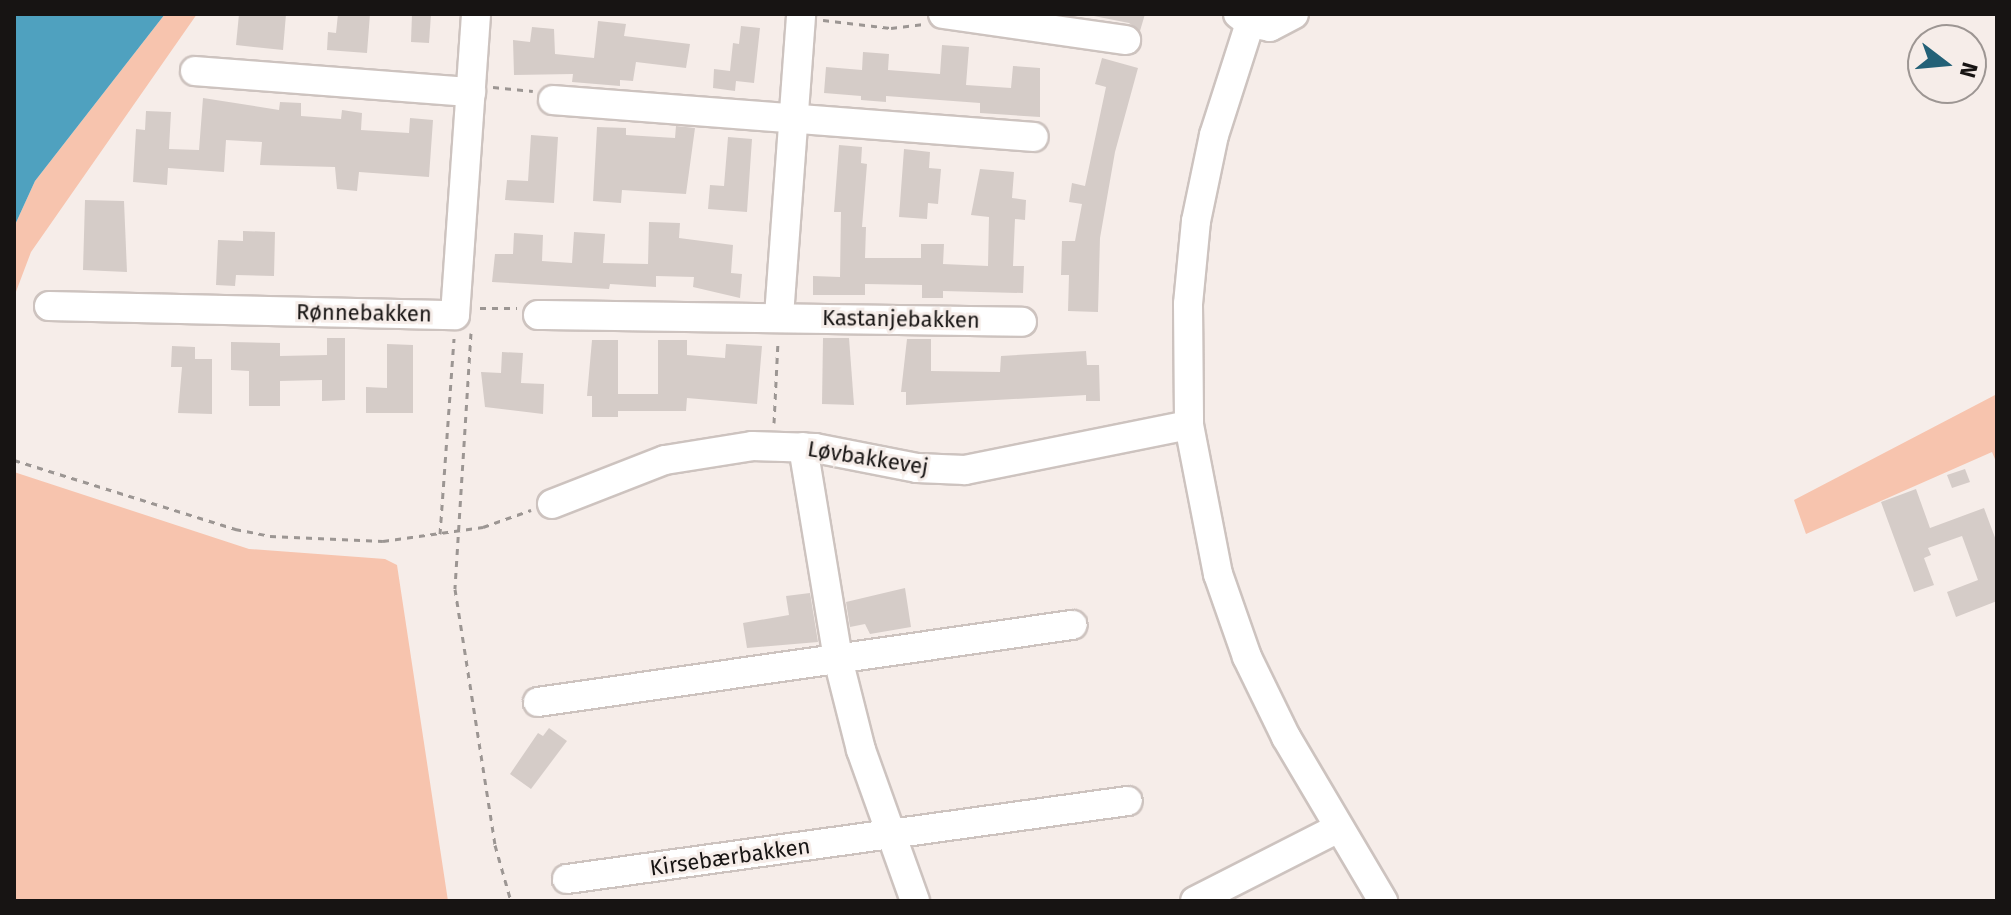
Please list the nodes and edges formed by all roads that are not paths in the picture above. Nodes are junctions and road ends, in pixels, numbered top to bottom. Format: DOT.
graph roads {
  1 [pos="476,14"];
  2 [pos="1294,14"];
  3 [pos="801,16"];
  4 [pos="934,18"];
  5 [pos="1244,19"];
  6 [pos="1126,40"];
  7 [pos="195,71"];
  8 [pos="483,84"];
  9 [pos="549,96"];
  10 [pos="794,117"];
  11 [pos="1034,137"];
  12 [pos="49,306"];
  13 [pos="535,312"];
  14 [pos="779,316"];
  15 [pos="1022,322"];
  16 [pos="1189,425"];
  17 [pos="803,447"];
  18 [pos="552,504"];
  19 [pos="1072,625"];
  20 [pos="838,659"];
  21 [pos="538,702"];
  22 [pos="1128,801"];
  23 [pos="1338,828"];
  24 [pos="894,835"];
  25 [pos="567,879"];
  26 [pos="915,901"];
  27 [pos="1195,901"];
  28 [pos="1383,901"];
  1 -- 8 [label="street, Rønnebakken"];
  2 -- 5 [label="street"];
  3 -- 10 [label="street"];
  4 -- 6 [label="street"];
  5 -- 16 [label="street"];
  7 -- 8 [label="street"];
  8 -- 12 [label="street, Rønnebakken"];
  9 -- 10 [label="street"];
  10 -- 11 [label="street"];
  10 -- 14 [label="street"];
  13 -- 14 [label="street, Kastanjebakken"];
  14 -- 15 [label="street, Kastanjebakken"];
  16 -- 17 [label="street, Løvbakkevej"];
  16 -- 23 [label="street"];
  17 -- 18 [label="street, Løvbakkevej"];
  17 -- 20 [label="street"];
  19 -- 20 [label="street"];
  20 -- 21 [label="street"];
  20 -- 24 [label="street"];
  22 -- 24 [label="street, Kirsebærbakken"];
  23 -- 27 [label="street"];
  23 -- 28 [label="street"];
  24 -- 25 [label="street, Kirsebærbakken"];
  24 -- 26 [label="street"];
}
